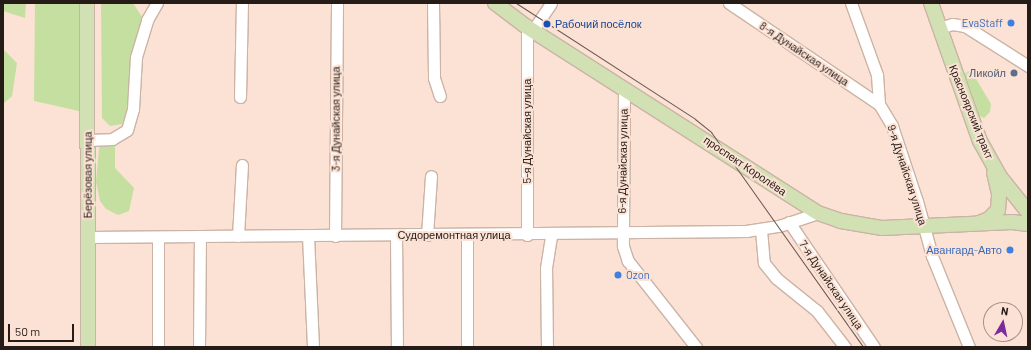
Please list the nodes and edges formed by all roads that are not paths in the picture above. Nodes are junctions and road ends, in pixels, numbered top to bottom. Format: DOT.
graph roads {
  1 [pos="87,3"];
  2 [pos="157,3"];
  3 [pos="242,3"];
  4 [pos="337,3"];
  5 [pos="433,3"];
  6 [pos="495,3"];
  7 [pos="551,3"];
  8 [pos="730,3"];
  9 [pos="851,3"];
  10 [pos="931,3"];
  11 [pos="530,28"];
  12 [pos="939,28"];
  13 [pos="1028,66"];
  14 [pos="624,88"];
  15 [pos="440,96"];
  16 [pos="240,97"];
  17 [pos="879,104"];
  18 [pos="88,140"];
  19 [pos="989,160"];
  20 [pos="242,165"];
  21 [pos="431,176"];
  22 [pos="1028,212"];
  23 [pos="818,213"];
  24 [pos="789,222"];
  25 [pos="975,224"];
  26 [pos="1028,224"];
  27 [pos="924,228"];
  28 [pos="761,230"];
  29 [pos="621,234"];
  30 [pos="426,235"];
  31 [pos="468,235"];
  32 [pos="527,235"];
  33 [pos="552,235"];
  34 [pos="238,236"];
  35 [pos="308,236"];
  36 [pos="335,236"];
  37 [pos="396,236"];
  38 [pos="88,237"];
  39 [pos="158,237"];
  40 [pos="200,237"];
  41 [pos="88,347"];
  42 [pos="158,347"];
  43 [pos="199,347"];
  44 [pos="313,347"];
  45 [pos="397,347"];
  46 [pos="467,347"];
  47 [pos="547,347"];
  48 [pos="696,347"];
  49 [pos="846,347"];
  50 [pos="874,347"];
  51 [pos="969,347"];
  1 -- 18 [label="main road, Берёзовая улица"];
  2 -- 18 [label="street"];
  3 -- 16 [label="street"];
  4 -- 36 [label="street, 3-я Дунайская улица"];
  5 -- 15 [label="street"];
  6 -- 11 [label="main road, проспект Королёва"];
  7 -- 11 [label="street"];
  8 -- 17 [label="street, 8-я Дунайская улица"];
  9 -- 17 [label="street, 9-я Дунайская улица"];
  10 -- 12 [label="main road, Красноярский тракт"];
  11 -- 14 [label="main road, проспект Королёва"];
  11 -- 32 [label="street, 5-я Дунайская улица"];
  12 -- 13 [label="street"];
  12 -- 19 [label="main road, Красноярский тракт"];
  14 -- 23 [label="main road, проспект Королёва"];
  14 -- 29 [label="street, 6-я Дунайская улица"];
  17 -- 27 [label="street, 9-я Дунайская улица"];
  18 -- 38 [label="main road, Берёзовая улица"];
  19 -- 22 [label="main road, Красноярский тракт"];
  19 -- 25 [label="main road"];
  20 -- 34 [label="street"];
  21 -- 30 [label="street"];
  23 -- 24 [label="street, Судоремонтная улица"];
  23 -- 27 [label="main road, проспект Королёва"];
  24 -- 28 [label="street, Судоремонтная улица"];
  24 -- 50 [label="street, 7-я Дунайская улица"];
  25 -- 26 [label="main road, проспект Королёва"];
  25 -- 27 [label="main road, проспект Королёва"];
  27 -- 51 [label="street, 9-я Дунайская улица"];
  28 -- 29 [label="street, Судоремонтная улица"];
  28 -- 49 [label="street"];
  29 -- 33 [label="street, Судоремонтная улица"];
  29 -- 48 [label="street, 6-я Дунайская улица"];
  30 -- 31 [label="street, Судоремонтная улица"];
  30 -- 37 [label="street, Судоремонтная улица"];
  31 -- 32 [label="street, Судоремонтная улица"];
  31 -- 46 [label="street"];
  32 -- 33 [label="street, Судоремонтная улица"];
  33 -- 47 [label="street"];
  34 -- 35 [label="street, Судоремонтная улица"];
  34 -- 40 [label="street, Судоремонтная улица"];
  35 -- 36 [label="street, Судоремонтная улица"];
  35 -- 44 [label="street"];
  36 -- 37 [label="street, Судоремонтная улица"];
  37 -- 45 [label="street"];
  38 -- 39 [label="street, Судоремонтная улица"];
  38 -- 41 [label="main road, Берёзовая улица"];
  39 -- 40 [label="street, Судоремонтная улица"];
  39 -- 42 [label="street"];
  40 -- 43 [label="street"];
}
